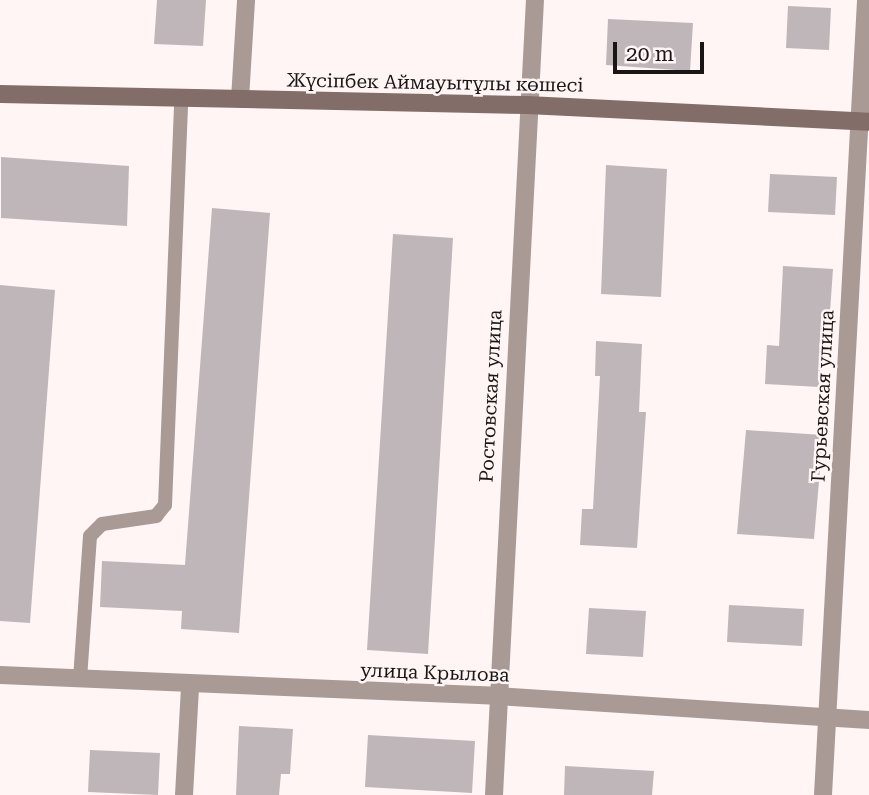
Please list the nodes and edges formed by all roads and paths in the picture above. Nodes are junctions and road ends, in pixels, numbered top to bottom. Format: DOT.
graph roads {
  1 [pos="246,0"];
  2 [pos="535,0"];
  3 [pos="866,0"];
  4 [pos="0,94"];
  5 [pos="181,98"];
  6 [pos="240,99"];
  7 [pos="527,105"];
  8 [pos="864,122"];
  9 [pos="0,675"];
  10 [pos="80,679"];
  11 [pos="190,686"];
  12 [pos="497,696"];
  13 [pos="827,716"];
  14 [pos="869,719"];
  15 [pos="184,795"];
  16 [pos="494,795"];
  17 [pos="823,795"];
  1 -- 6 [label="street"];
  2 -- 7 [label="street, Ростовская улица"];
  3 -- 8 [label="street, Гурьевская улица"];
  4 -- 5 [label="street, Жүсіпбек Аймауытұлы көшесі"];
  5 -- 6 [label="street, Жүсіпбек Аймауытұлы көшесі"];
  5 -- 10 [label="lane"];
  6 -- 7 [label="street, Жүсіпбек Аймауытұлы көшесі"];
  7 -- 8 [label="street, Жүсіпбек Аймауытұлы көшесі"];
  7 -- 12 [label="street, Ростовская улица"];
  8 -- 13 [label="street, Гурьевская улица"];
  9 -- 10 [label="street, улица Крылова"];
  10 -- 11 [label="street, улица Крылова"];
  11 -- 12 [label="street, улица Крылова"];
  11 -- 15 [label="street"];
  12 -- 13 [label="street, улица Крылова"];
  12 -- 16 [label="street, Ростовская улица"];
  13 -- 14 [label="street, улица Крылова"];
  13 -- 17 [label="street, Гурьевская улица"];
}
